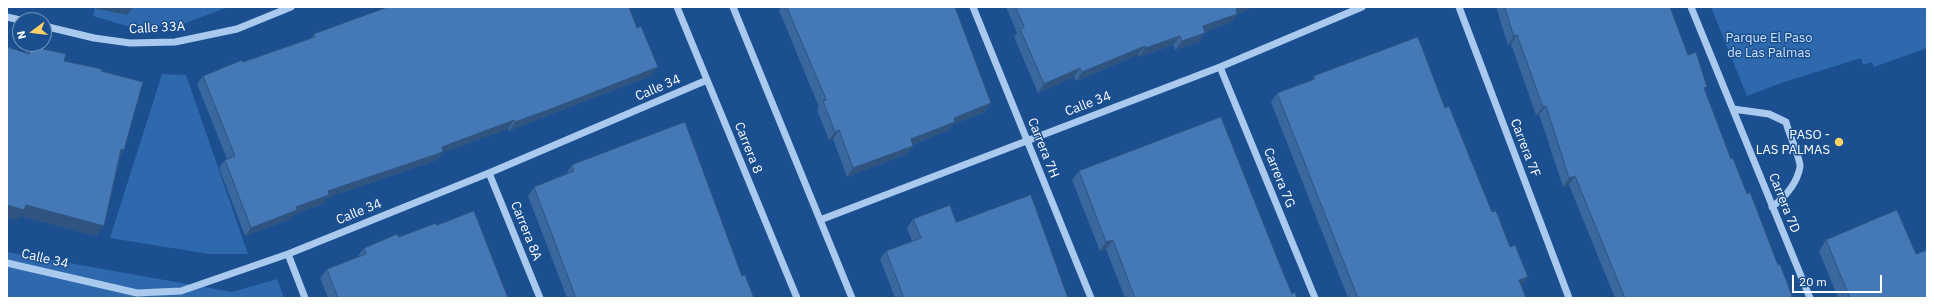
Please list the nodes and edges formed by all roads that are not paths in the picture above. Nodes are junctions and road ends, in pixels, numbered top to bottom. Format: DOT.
graph roads {
  1 [pos="291,7"];
  2 [pos="677,7"];
  3 [pos="733,7"];
  4 [pos="973,7"];
  5 [pos="1362,7"];
  6 [pos="1459,7"];
  7 [pos="1691,7"];
  8 [pos="52,28"];
  9 [pos="1220,68"];
  10 [pos="706,80"];
  11 [pos="1733,109"];
  12 [pos="1026,140"];
  13 [pos="489,174"];
  14 [pos="1772,207"];
  15 [pos="820,220"];
  16 [pos="288,254"];
  17 [pos="7,263"];
  18 [pos="305,298"];
  19 [pos="540,298"];
  20 [pos="797,298"];
  21 [pos="852,298"];
  22 [pos="1091,298"];
  23 [pos="1315,298"];
  24 [pos="1569,298"];
  25 [pos="1810,298"];
  1 -- 8 [label="street, Calle 33A"];
  2 -- 10 [label="street, Carrera 8"];
  3 -- 15 [label="street"];
  4 -- 12 [label="street, Carrera 7H"];
  5 -- 9 [label="street, Calle 34"];
  6 -- 24 [label="street, Carrera 7F"];
  7 -- 11 [label="street, Carrera 7D"];
  9 -- 12 [label="street, Calle 34"];
  9 -- 23 [label="street, Carrera 7G"];
  10 -- 13 [label="street, Calle 34"];
  10 -- 20 [label="street, Carrera 8"];
  11 -- 14 [label="street, Carrera 7D"];
  11 -- 14 [label="street"];
  12 -- 15 [label="street, Calle 34"];
  12 -- 22 [label="street, Carrera 7H"];
  13 -- 16 [label="street, Calle 34"];
  13 -- 19 [label="street, Carrera 8A"];
  14 -- 25 [label="street, Carrera 7D"];
  15 -- 21 [label="street"];
  16 -- 17 [label="street, Calle 34"];
  16 -- 18 [label="street"];
}
